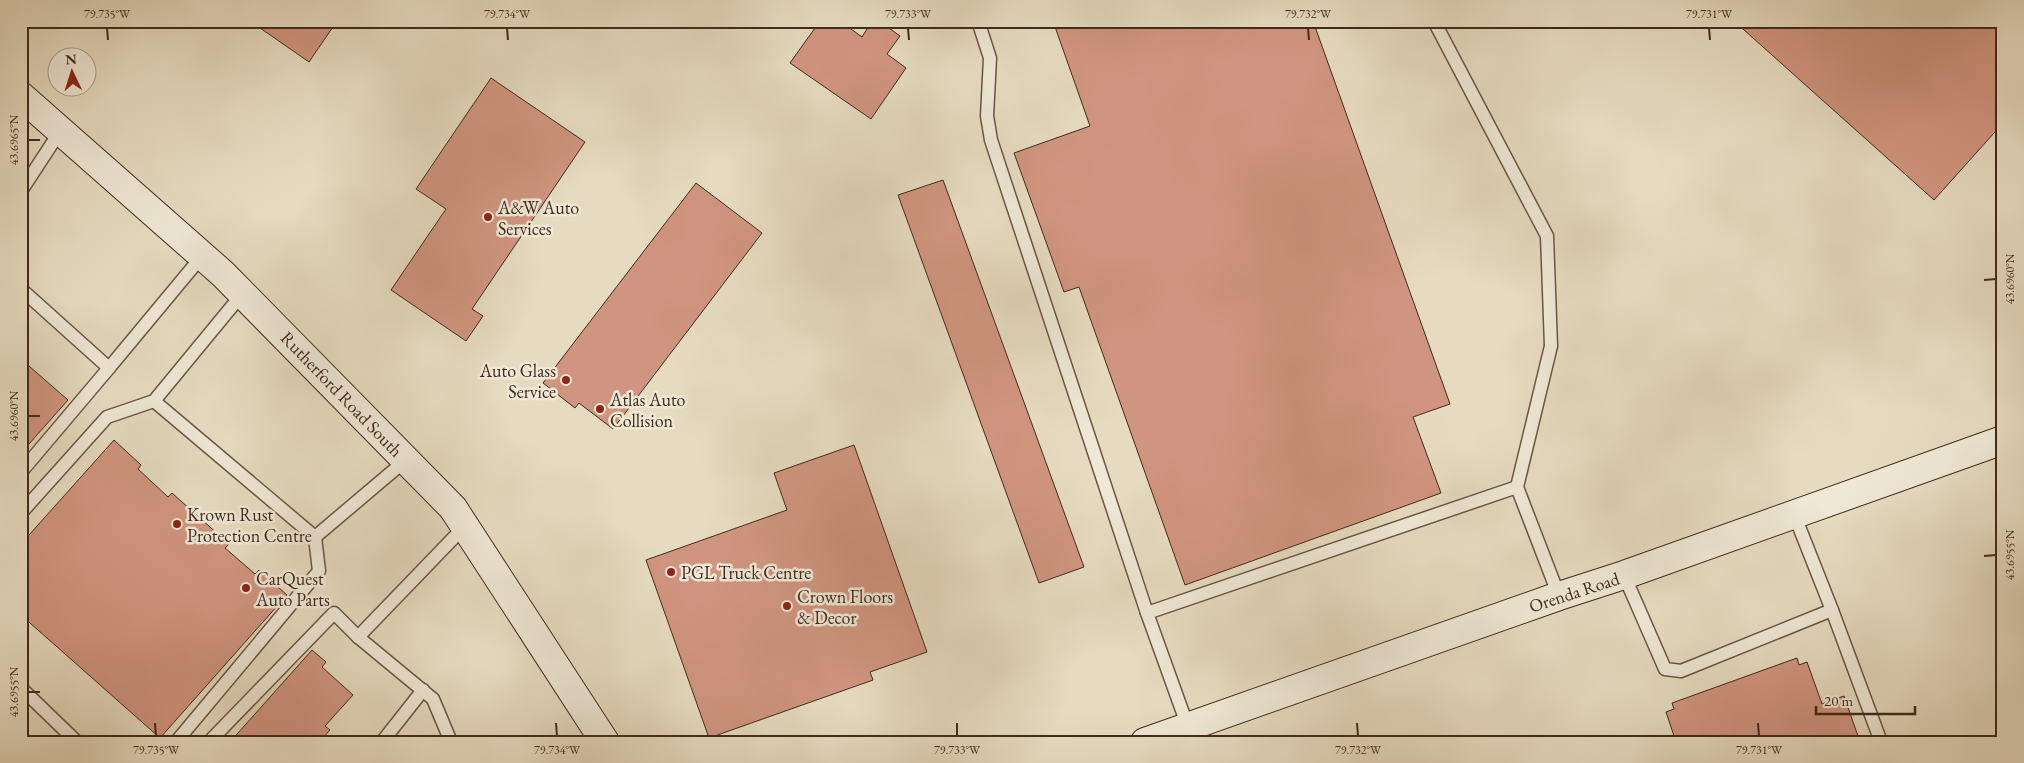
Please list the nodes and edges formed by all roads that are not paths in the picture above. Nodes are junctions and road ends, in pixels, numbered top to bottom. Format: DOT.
graph roads {
  1 [pos="978,21"];
  2 [pos="1434,21"];
  3 [pos="21,96"];
  4 [pos="61,130"];
  5 [pos="21,191"];
  6 [pos="203,255"];
  7 [pos="21,289"];
  8 [pos="243,293"];
  9 [pos="109,368"];
  10 [pos="154,401"];
  11 [pos="2003,440"];
  12 [pos="406,460"];
  13 [pos="21,472"];
  14 [pos="1517,487"];
  15 [pos="21,513"];
  16 [pos="1794,514"];
  17 [pos="465,526"];
  18 [pos="315,537"];
  19 [pos="1624,575"];
  20 [pos="1559,596"];
  21 [pos="1832,610"];
  22 [pos="1147,613"];
  23 [pos="358,637"];
  24 [pos="21,688"];
  25 [pos="423,690"];
  26 [pos="445,727"];
  27 [pos="1188,727"];
  28 [pos="77,742"];
  29 [pos="176,742"];
  30 [pos="209,742"];
  31 [pos="382,742"];
  32 [pos="439,742"];
  33 [pos="451,742"];
  34 [pos="605,742"];
  35 [pos="1145,742"];
  36 [pos="1881,742"];
  1 -- 22 [label="lane"];
  2 -- 14 [label="lane"];
  3 -- 4 [label="street, Rutherford Road South"];
  4 -- 5 [label="lane"];
  4 -- 6 [label="street, Rutherford Road South"];
  6 -- 8 [label="street, Rutherford Road South"];
  6 -- 9 [label="lane"];
  7 -- 9 [label="lane"];
  8 -- 10 [label="lane"];
  8 -- 12 [label="street, Rutherford Road South"];
  9 -- 13 [label="lane"];
  10 -- 15 [label="lane"];
  10 -- 18 [label="lane"];
  11 -- 16 [label="street, Orenda Road"];
  12 -- 17 [label="street, Rutherford Road South"];
  12 -- 18 [label="lane"];
  14 -- 20 [label="lane"];
  14 -- 22 [label="lane"];
  16 -- 19 [label="street, Orenda Road"];
  16 -- 21 [label="lane"];
  17 -- 23 [label="lane"];
  17 -- 34 [label="street, Rutherford Road South"];
  18 -- 29 [label="lane"];
  19 -- 20 [label="street, Orenda Road"];
  19 -- 21 [label="lane"];
  20 -- 27 [label="street, Orenda Road"];
  21 -- 36 [label="lane"];
  22 -- 27 [label="lane"];
  23 -- 25 [label="lane"];
  23 -- 30 [label="lane"];
  24 -- 28 [label="lane"];
  25 -- 26 [label="lane"];
  25 -- 31 [label="lane"];
  26 -- 32 [label="lane"];
  26 -- 33 [label="lane"];
  27 -- 35 [label="street, Orenda Road"];
}
